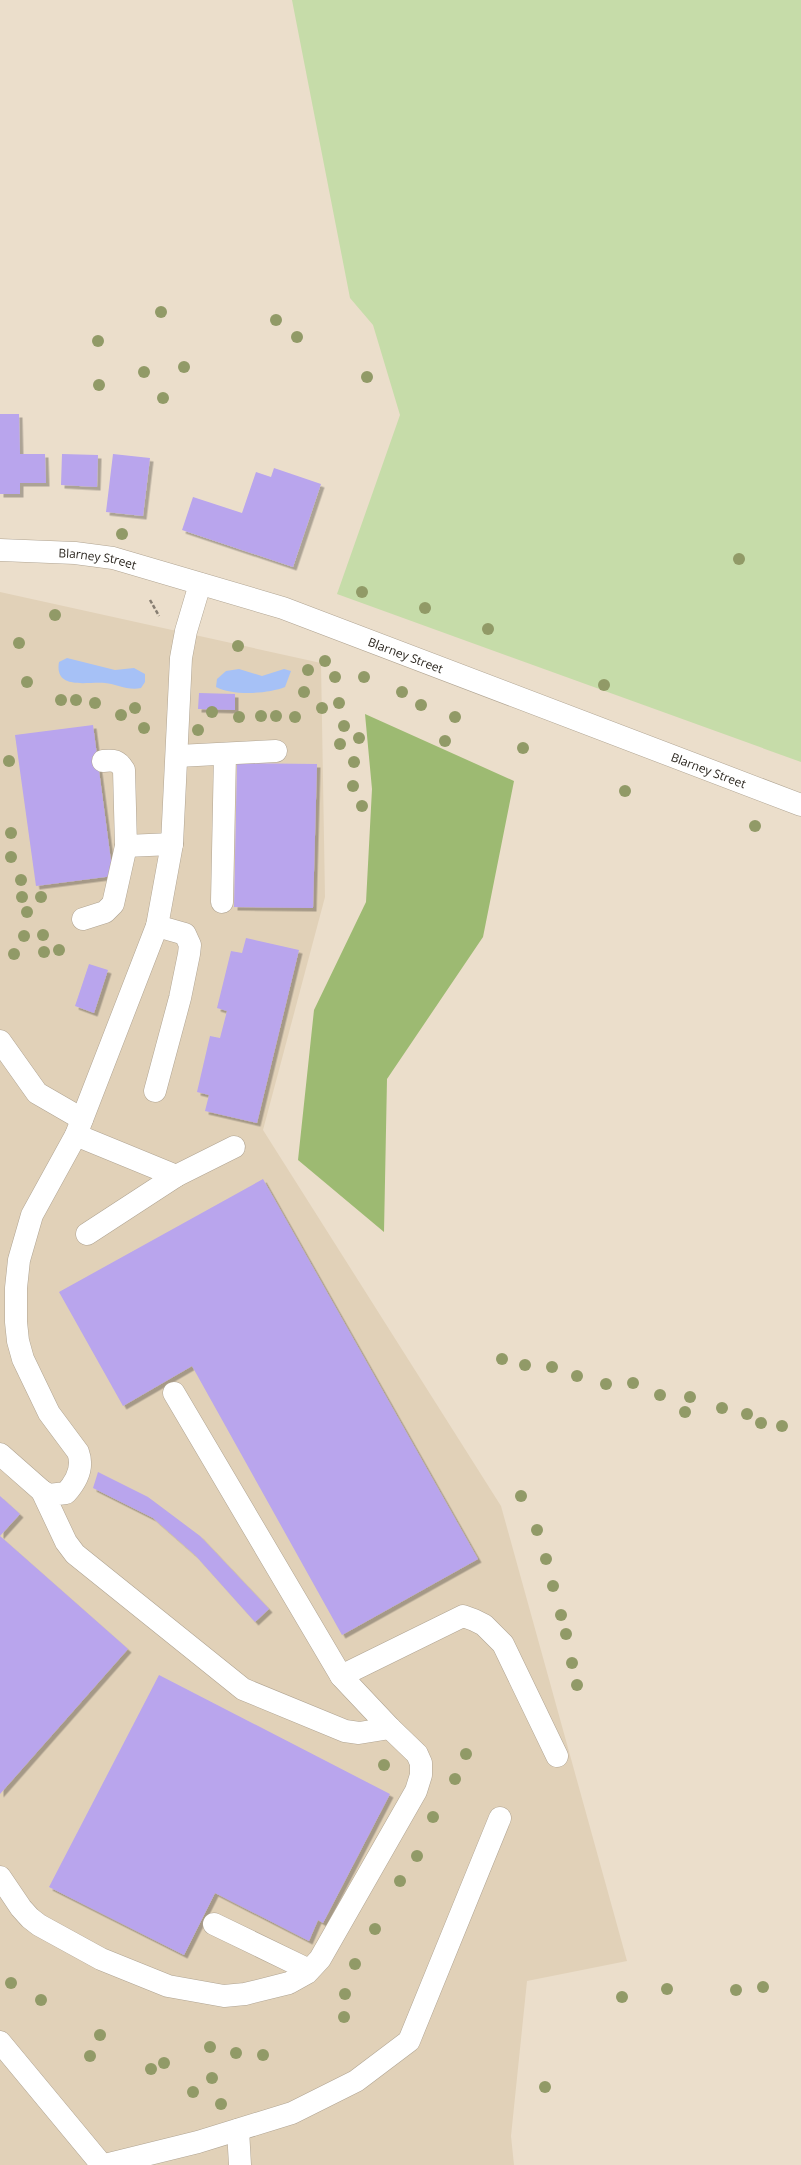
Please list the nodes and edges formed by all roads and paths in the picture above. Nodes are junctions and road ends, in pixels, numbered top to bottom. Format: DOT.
graph roads {
  1 [pos="0,550"];
  2 [pos="200,584"];
  3 [pos="276,751"];
  4 [pos="225,754"];
  5 [pos="178,756"];
  6 [pos="103,761"];
  7 [pos="801,805"];
  8 [pos="172,844"];
  9 [pos="126,846"];
  10 [pos="222,902"];
  11 [pos="83,919"];
  12 [pos="157,926"];
  13 [pos="0,1041"];
  14 [pos="155,1091"];
  15 [pos="79,1127"];
  16 [pos="234,1147"];
  17 [pos="176,1176"];
  18 [pos="87,1234"];
  19 [pos="174,1393"];
  20 [pos="0,1454"];
  21 [pos="42,1491"];
  22 [pos="341,1676"];
  23 [pos="390,1728"];
  24 [pos="557,1756"];
  25 [pos="500,1818"];
  26 [pos="0,1877"];
  27 [pos="214,1924"];
  28 [pos="309,1970"];
  29 [pos="0,2042"];
  30 [pos="238,2130"];
  31 [pos="104,2165"];
  32 [pos="240,2165"];
  1 -- 2 [label="street, Blarney Street"];
  2 -- 5 [label="street"];
  2 -- 7 [label="street, Blarney Street"];
  3 -- 4 [label="street"];
  4 -- 5 [label="street"];
  4 -- 10 [label="street"];
  5 -- 8 [label="street"];
  6 -- 9 [label="street"];
  8 -- 9 [label="street"];
  8 -- 12 [label="street"];
  9 -- 11 [label="street"];
  12 -- 14 [label="street"];
  12 -- 15 [label="street"];
  13 -- 15 [label="street"];
  15 -- 17 [label="street"];
  15 -- 21 [label="street"];
  16 -- 17 [label="street"];
  17 -- 18 [label="street"];
  19 -- 22 [label="street"];
  20 -- 21 [label="street"];
  21 -- 23 [label="street"];
  22 -- 23 [label="street"];
  22 -- 24 [label="street"];
  23 -- 28 [label="street"];
  25 -- 30 [label="street"];
  26 -- 28 [label="street"];
  27 -- 28 [label="street"];
  29 -- 31 [label="street"];
  30 -- 31 [label="street"];
  30 -- 32 [label="street"];
}
